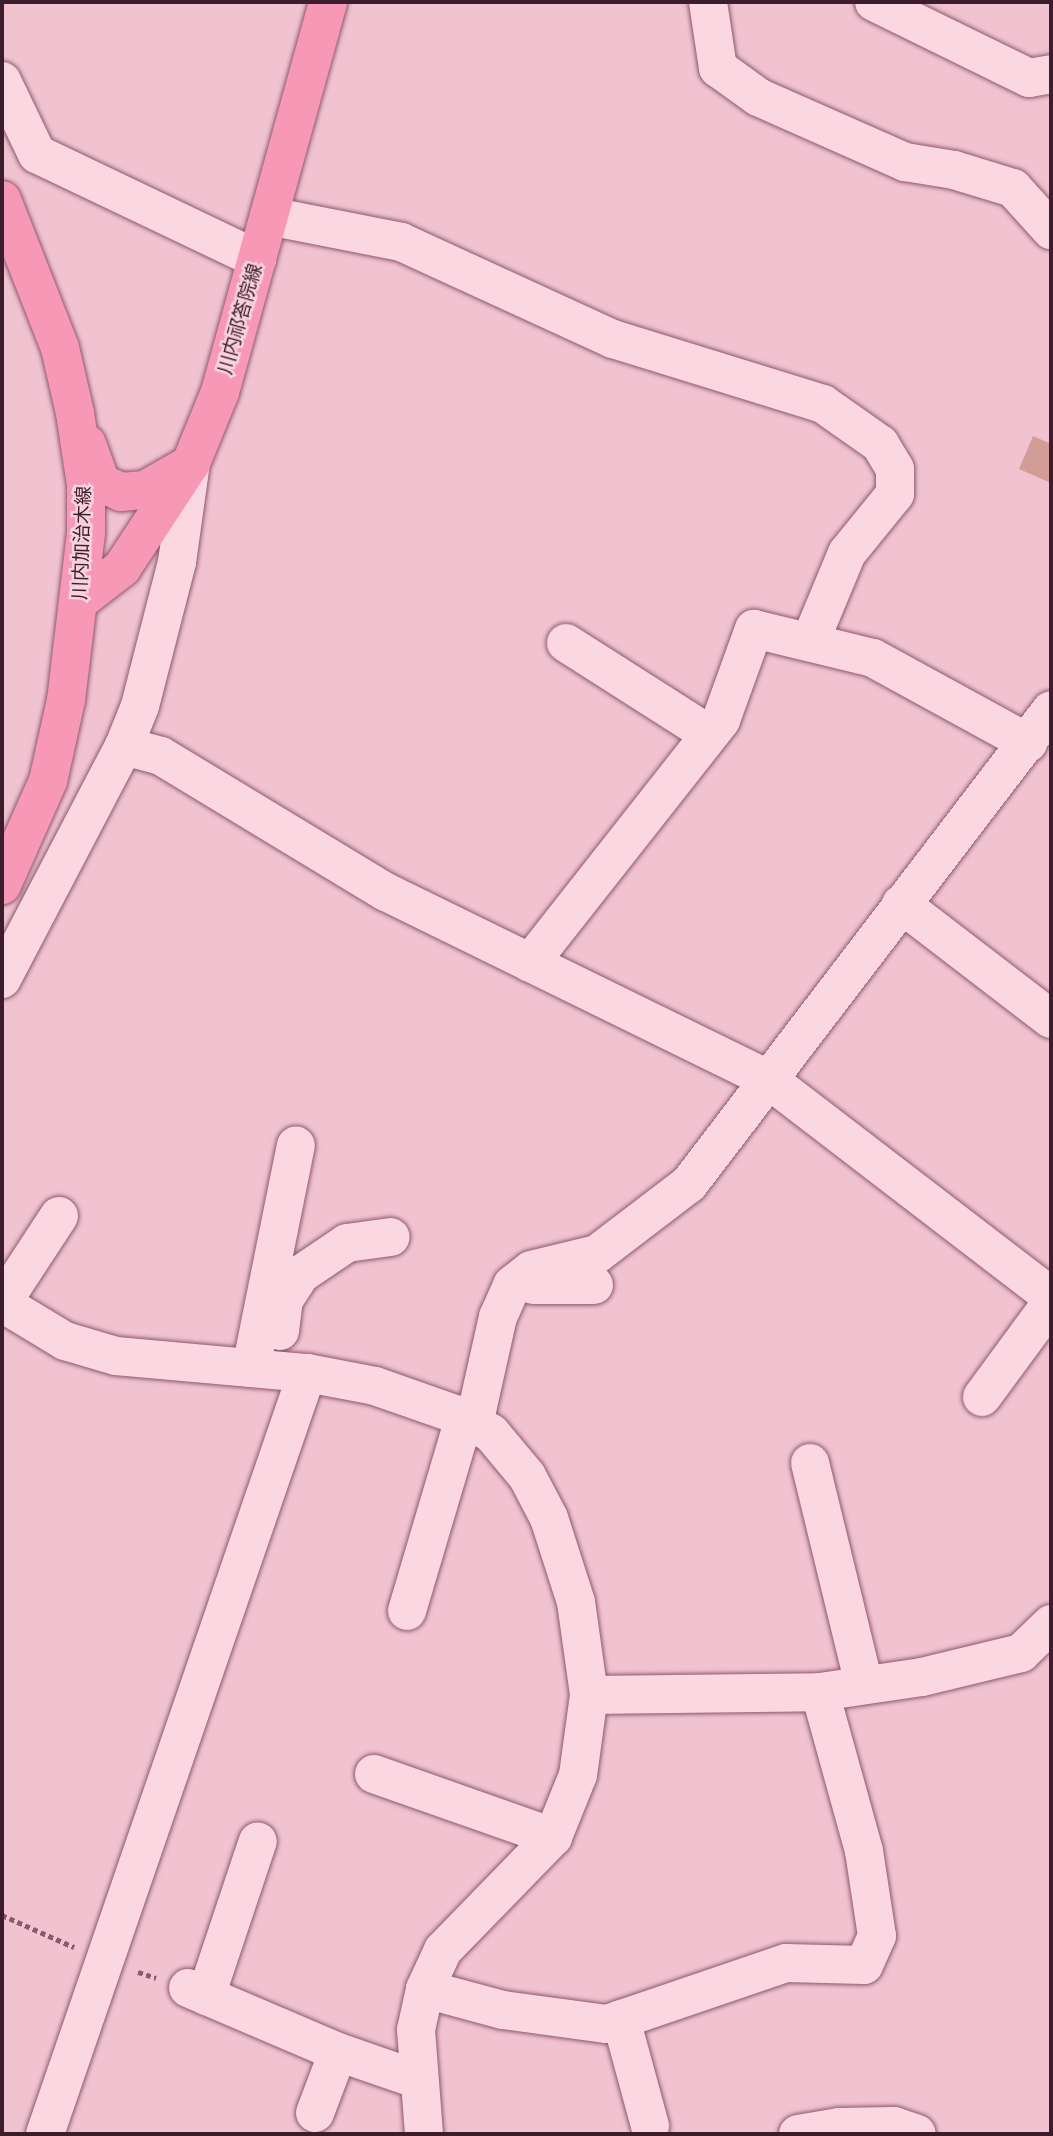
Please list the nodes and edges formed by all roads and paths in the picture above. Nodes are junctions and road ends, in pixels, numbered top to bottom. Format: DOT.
graph roads {
  1 [pos="328,2"];
  2 [pos="708,2"];
  3 [pos="874,2"];
  4 [pos="1051,74"];
  5 [pos="2,81"];
  6 [pos="2,200"];
  7 [pos="269,216"];
  8 [pos="1051,230"];
  9 [pos="257,259"];
  10 [pos="75,413"];
  11 [pos="191,463"];
  12 [pos="82,599"];
  13 [pos="810,642"];
  14 [pos="566,643"];
  15 [pos="1042,732"];
  16 [pos="709,734"];
  17 [pos="124,746"];
  18 [pos="2,886"];
  19 [pos="901,904"];
  20 [pos="530,963"];
  21 [pos="2,979"];
  22 [pos="1051,1019"];
  23 [pos="769,1080"];
  24 [pos="296,1146"];
  25 [pos="59,1216"];
  26 [pos="391,1237"];
  27 [pos="512,1285"];
  28 [pos="594,1285"];
  29 [pos="1051,1296"];
  30 [pos="2,1303"];
  31 [pos="1051,1303"];
  32 [pos="277,1370"];
  33 [pos="982,1397"];
  34 [pos="469,1421"];
  35 [pos="810,1463"];
  36 [pos="407,1611"];
  37 [pos="1051,1624"];
  38 [pos="1036,1658"];
  39 [pos="864,1685"];
  40 [pos="820,1692"];
  41 [pos="589,1695"];
  42 [pos="373,1774"];
  43 [pos="553,1837"];
  44 [pos="258,1841"];
  45 [pos="2,1915"];
  46 [pos="105,1961"];
  47 [pos="425,1989"];
  48 [pos="197,1992"];
  49 [pos="621,2020"];
  50 [pos="338,2052"];
  51 [pos="419,2080"];
  52 [pos="315,2113"];
  53 [pos="650,2126"];
  54 [pos="45,2134"];
  55 [pos="424,2134"];
  56 [pos="798,2134"];
  57 [pos="917,2134"];
  1 -- 7 [label="main road, 川内祁答院線"];
  2 -- 8 [label="street"];
  3 -- 4 [label="street"];
  5 -- 9 [label="street"];
  6 -- 10 [label="main road, 川内加治木線"];
  7 -- 9 [label="main road, 川内祁答院線"];
  7 -- 13 [label="street"];
  9 -- 11 [label="main road, 川内祁答院線"];
  10 -- 11 [label="main road"];
  10 -- 12 [label="main road, 川内加治木線"];
  11 -- 12 [label="main road, 川内祁答院線"];
  11 -- 17 [label="street"];
  12 -- 18 [label="main road, 川内加治木線"];
  13 -- 15 [label="street"];
  13 -- 16 [label="street"];
  14 -- 16 [label="street"];
  15 -- 19 [label="street"];
  16 -- 20 [label="street"];
  17 -- 20 [label="street"];
  17 -- 21 [label="street"];
  19 -- 22 [label="street"];
  19 -- 23 [label="street"];
  20 -- 23 [label="street"];
  23 -- 27 [label="street"];
  23 -- 29 [label="street"];
  24 -- 32 [label="street"];
  25 -- 30 [label="street"];
  26 -- 32 [label="street"];
  27 -- 28 [label="street"];
  27 -- 34 [label="street"];
  30 -- 32 [label="street"];
  31 -- 33 [label="street"];
  32 -- 34 [label="street"];
  32 -- 46 [label="street"];
  34 -- 36 [label="street"];
  34 -- 41 [label="street"];
  35 -- 39 [label="street"];
  37 -- 38 [label="street"];
  38 -- 39 [label="street"];
  39 -- 40 [label="street"];
  40 -- 41 [label="street"];
  40 -- 49 [label="street"];
  41 -- 43 [label="street"];
  42 -- 43 [label="street"];
  43 -- 47 [label="street"];
  44 -- 48 [label="street"];
  45 -- 46 [label="path"];
  46 -- 48 [label="path"];
  46 -- 54 [label="street"];
  47 -- 49 [label="street"];
  47 -- 51 [label="street"];
  48 -- 50 [label="street"];
  49 -- 53 [label="street"];
  50 -- 51 [label="street"];
  50 -- 52 [label="street"];
  51 -- 55 [label="street"];
  56 -- 57 [label="street"];
}
